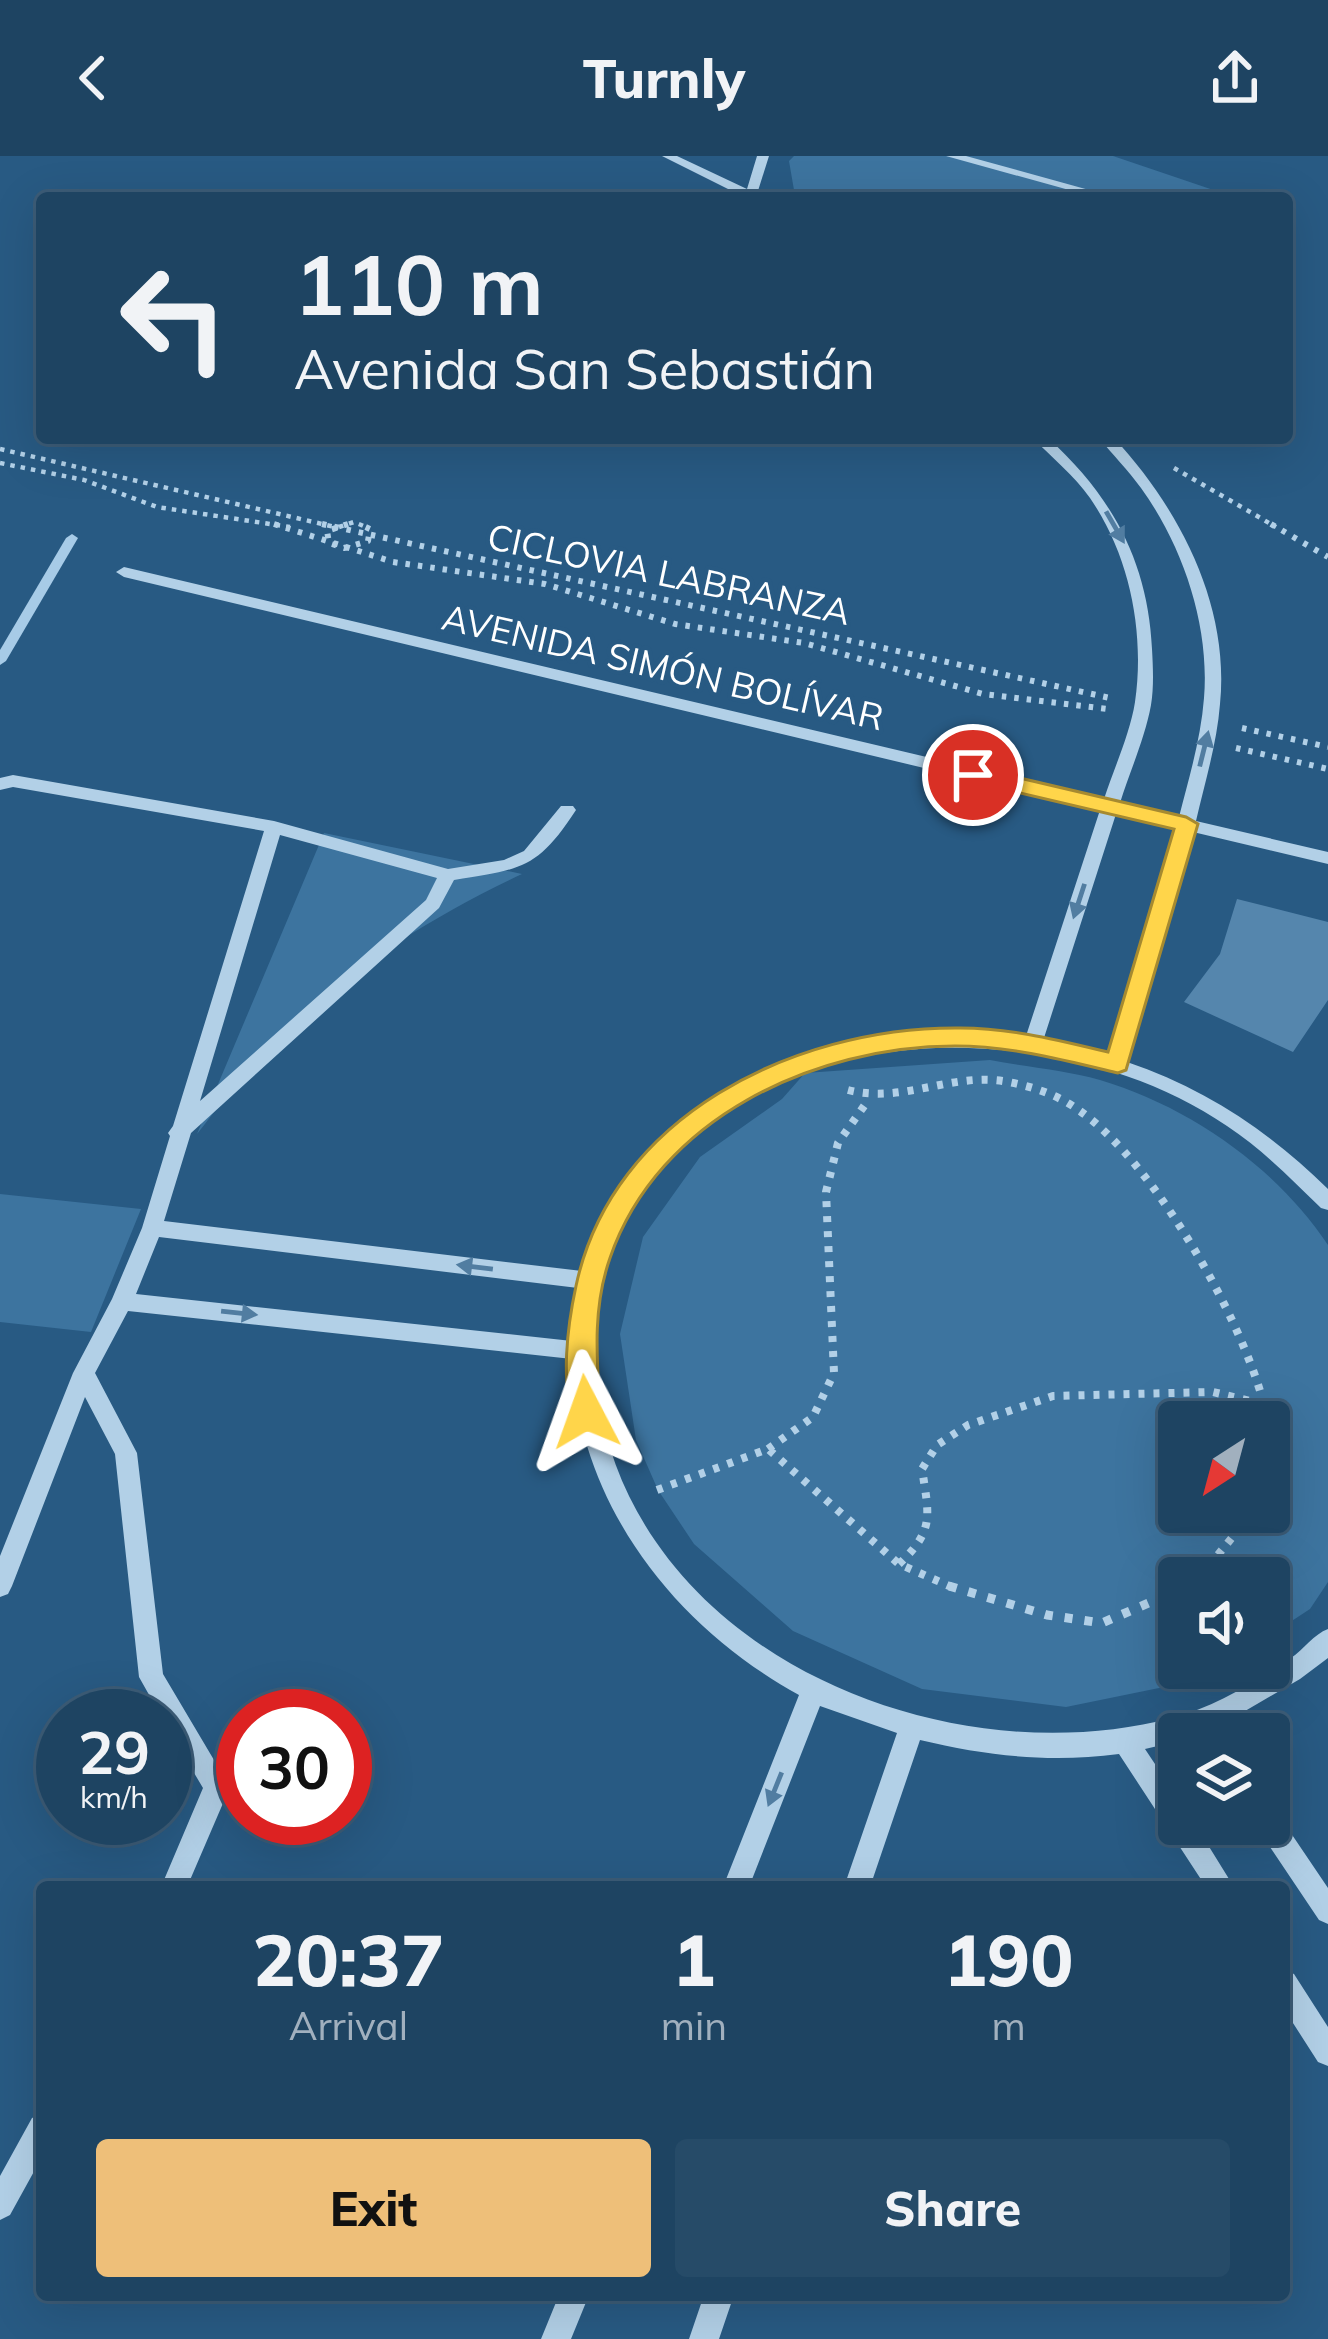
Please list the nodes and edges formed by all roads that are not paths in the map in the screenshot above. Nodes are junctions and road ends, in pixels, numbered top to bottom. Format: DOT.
graph roads {
  1 [pos="713,156"];
  2 [pos="763,156"];
  3 [pos="952,156"];
  4 [pos="671,158"];
  5 [pos="743,192"];
  6 [pos="755,192"];
  7 [pos="1089,192"];
  8 [pos="1046,444"];
  9 [pos="1111,444"];
  10 [pos="124,572"];
  11 [pos="0,784"];
  12 [pos="1110,807"];
  13 [pos="566,810"];
  14 [pos="1186,824"];
  15 [pos="274,827"];
  16 [pos="1328,858"];
  17 [pos="448,875"];
  18 [pos="1033,1043"];
  19 [pos="1118,1064"];
  20 [pos="178,1133"];
  21 [pos="1328,1169"];
  22 [pos="1304,1178"];
  23 [pos="1328,1202"];
  24 [pos="152,1228"];
  25 [pos="591,1281"];
  26 [pos="122,1300"];
  27 [pos="582,1351"];
  28 [pos="84,1373"];
  29 [pos="0,1586"];
  30 [pos="1328,1640"];
  31 [pos="814,1690"];
  32 [pos="1228,1713"];
  33 [pos="911,1728"];
  34 [pos="1158,1734"];
  35 [pos="1124,1739"];
  36 [pos="1158,1792"];
  37 [pos="1193,1845"];
  38 [pos="1284,1845"];
  39 [pos="176,1881"];
  40 [pos="738,1881"];
  41 [pos="859,1881"];
  42 [pos="1217,1881"];
  43 [pos="1328,1911"];
  44 [pos="1290,1993"];
  45 [pos="1328,2052"];
  46 [pos="36,2139"];
  47 [pos="0,2205"];
  48 [pos="572,2301"];
  49 [pos="716,2301"];
  50 [pos="556,2339"];
  51 [pos="704,2339"];
  1 -- 4 [label="street"];
  2 -- 6 [label="street"];
  3 -- 7 [label="street"];
  4 -- 5 [label="street"];
  8 -- 12 [label="street, one-way"];
  14 -- 9 [label="street, one-way"];
  10 -- 12 [label="street, AVENIDA SIMÓN BOLÍVAR"];
  11 -- 15 [label="street"];
  12 -- 14 [label="street, AVENIDA SIMÓN BOLÍVAR"];
  12 -- 18 [label="street, one-way"];
  13 -- 17 [label="street"];
  14 -- 16 [label="street, AVENIDA SIMÓN BOLÍVAR"];
  14 -- 19 [label="street"];
  15 -- 17 [label="street"];
  15 -- 20 [label="street"];
  17 -- 20 [label="street"];
  18 -- 19 [label="street"];
  18 -- 25 [label="street"];
  19 -- 22 [label="street"];
  20 -- 24 [label="street"];
  21 -- 22 [label="street"];
  22 -- 23 [label="street"];
  25 -- 24 [label="street, one-way"];
  24 -- 26 [label="street"];
  25 -- 27 [label="street"];
  26 -- 27 [label="street, one-way"];
  26 -- 28 [label="street"];
  27 -- 31 [label="street"];
  28 -- 29 [label="street"];
  28 -- 39 [label="street"];
  30 -- 32 [label="street"];
  31 -- 33 [label="street"];
  31 -- 40 [label="street, one-way"];
  33 -- 35 [label="street"];
  33 -- 41 [label="street"];
  34 -- 35 [label="street"];
  35 -- 36 [label="street"];
  37 -- 42 [label="street"];
  38 -- 43 [label="street"];
  44 -- 45 [label="street"];
  46 -- 47 [label="street"];
  48 -- 50 [label="street"];
  49 -- 51 [label="street"];
}
